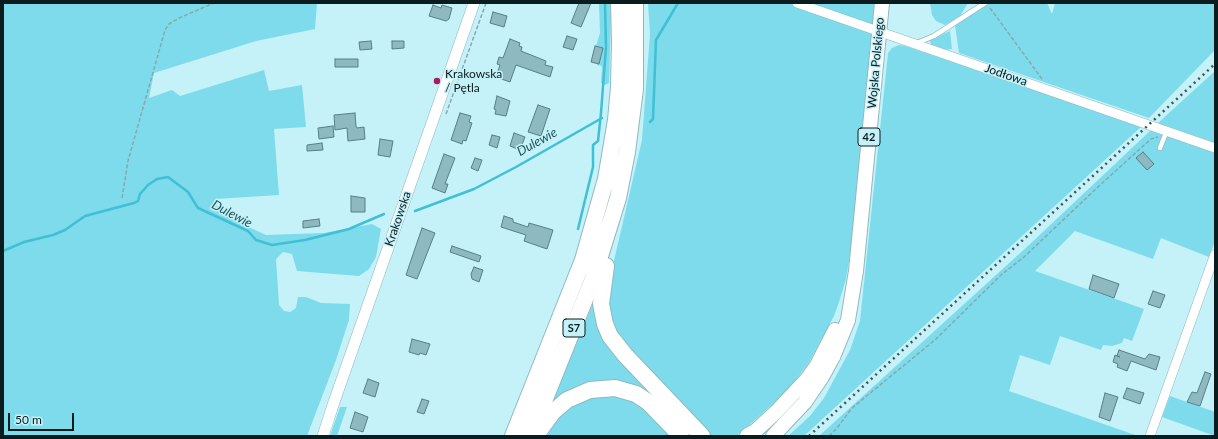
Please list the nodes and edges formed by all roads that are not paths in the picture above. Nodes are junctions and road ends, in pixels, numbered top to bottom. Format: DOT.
graph roads {
  1 [pos="474,3"];
  2 [pos="619,3"];
  3 [pos="635,3"];
  4 [pos="798,3"];
  5 [pos="882,3"];
  6 [pos="986,3"];
  7 [pos="879,31"];
  8 [pos="916,44"];
  9 [pos="1165,133"];
  10 [pos="1160,148"];
  11 [pos="1215,148"];
  12 [pos="613,218"];
  13 [pos="858,243"];
  14 [pos="1215,254"];
  15 [pos="513,434"];
  16 [pos="750,435"];
  17 [pos="323,436"];
  18 [pos="530,436"];
  19 [pos="536,436"];
  20 [pos="682,436"];
  21 [pos="702,436"];
  22 [pos="773,436"];
  23 [pos="1150,436"];
  1 -- 17 [label="street, Krakowska"];
  2 -- 15 [label="highway, S7"];
  3 -- 12 [label="highway, S7"];
  4 -- 7 [label="street, Jodłowa"];
  5 -- 7 [label="main road, Wojska Polskiego / 42"];
  6 -- 8 [label="lane"];
  7 -- 8 [label="street, Jodłowa"];
  7 -- 13 [label="main road, Wojska Polskiego / 42"];
  8 -- 9 [label="street, Jodłowa"];
  9 -- 10 [label="lane"];
  9 -- 11 [label="street, Jodłowa"];
  12 -- 18 [label="highway, S7"];
  12 -- 21 [label="highway"];
  13 -- 16 [label="main road, Wojska Polskiego / 42"];
  13 -- 22 [label="main road, Wojska Polskiego / 42"];
  14 -- 23 [label="street"];
  19 -- 20 [label="highway"];
}
